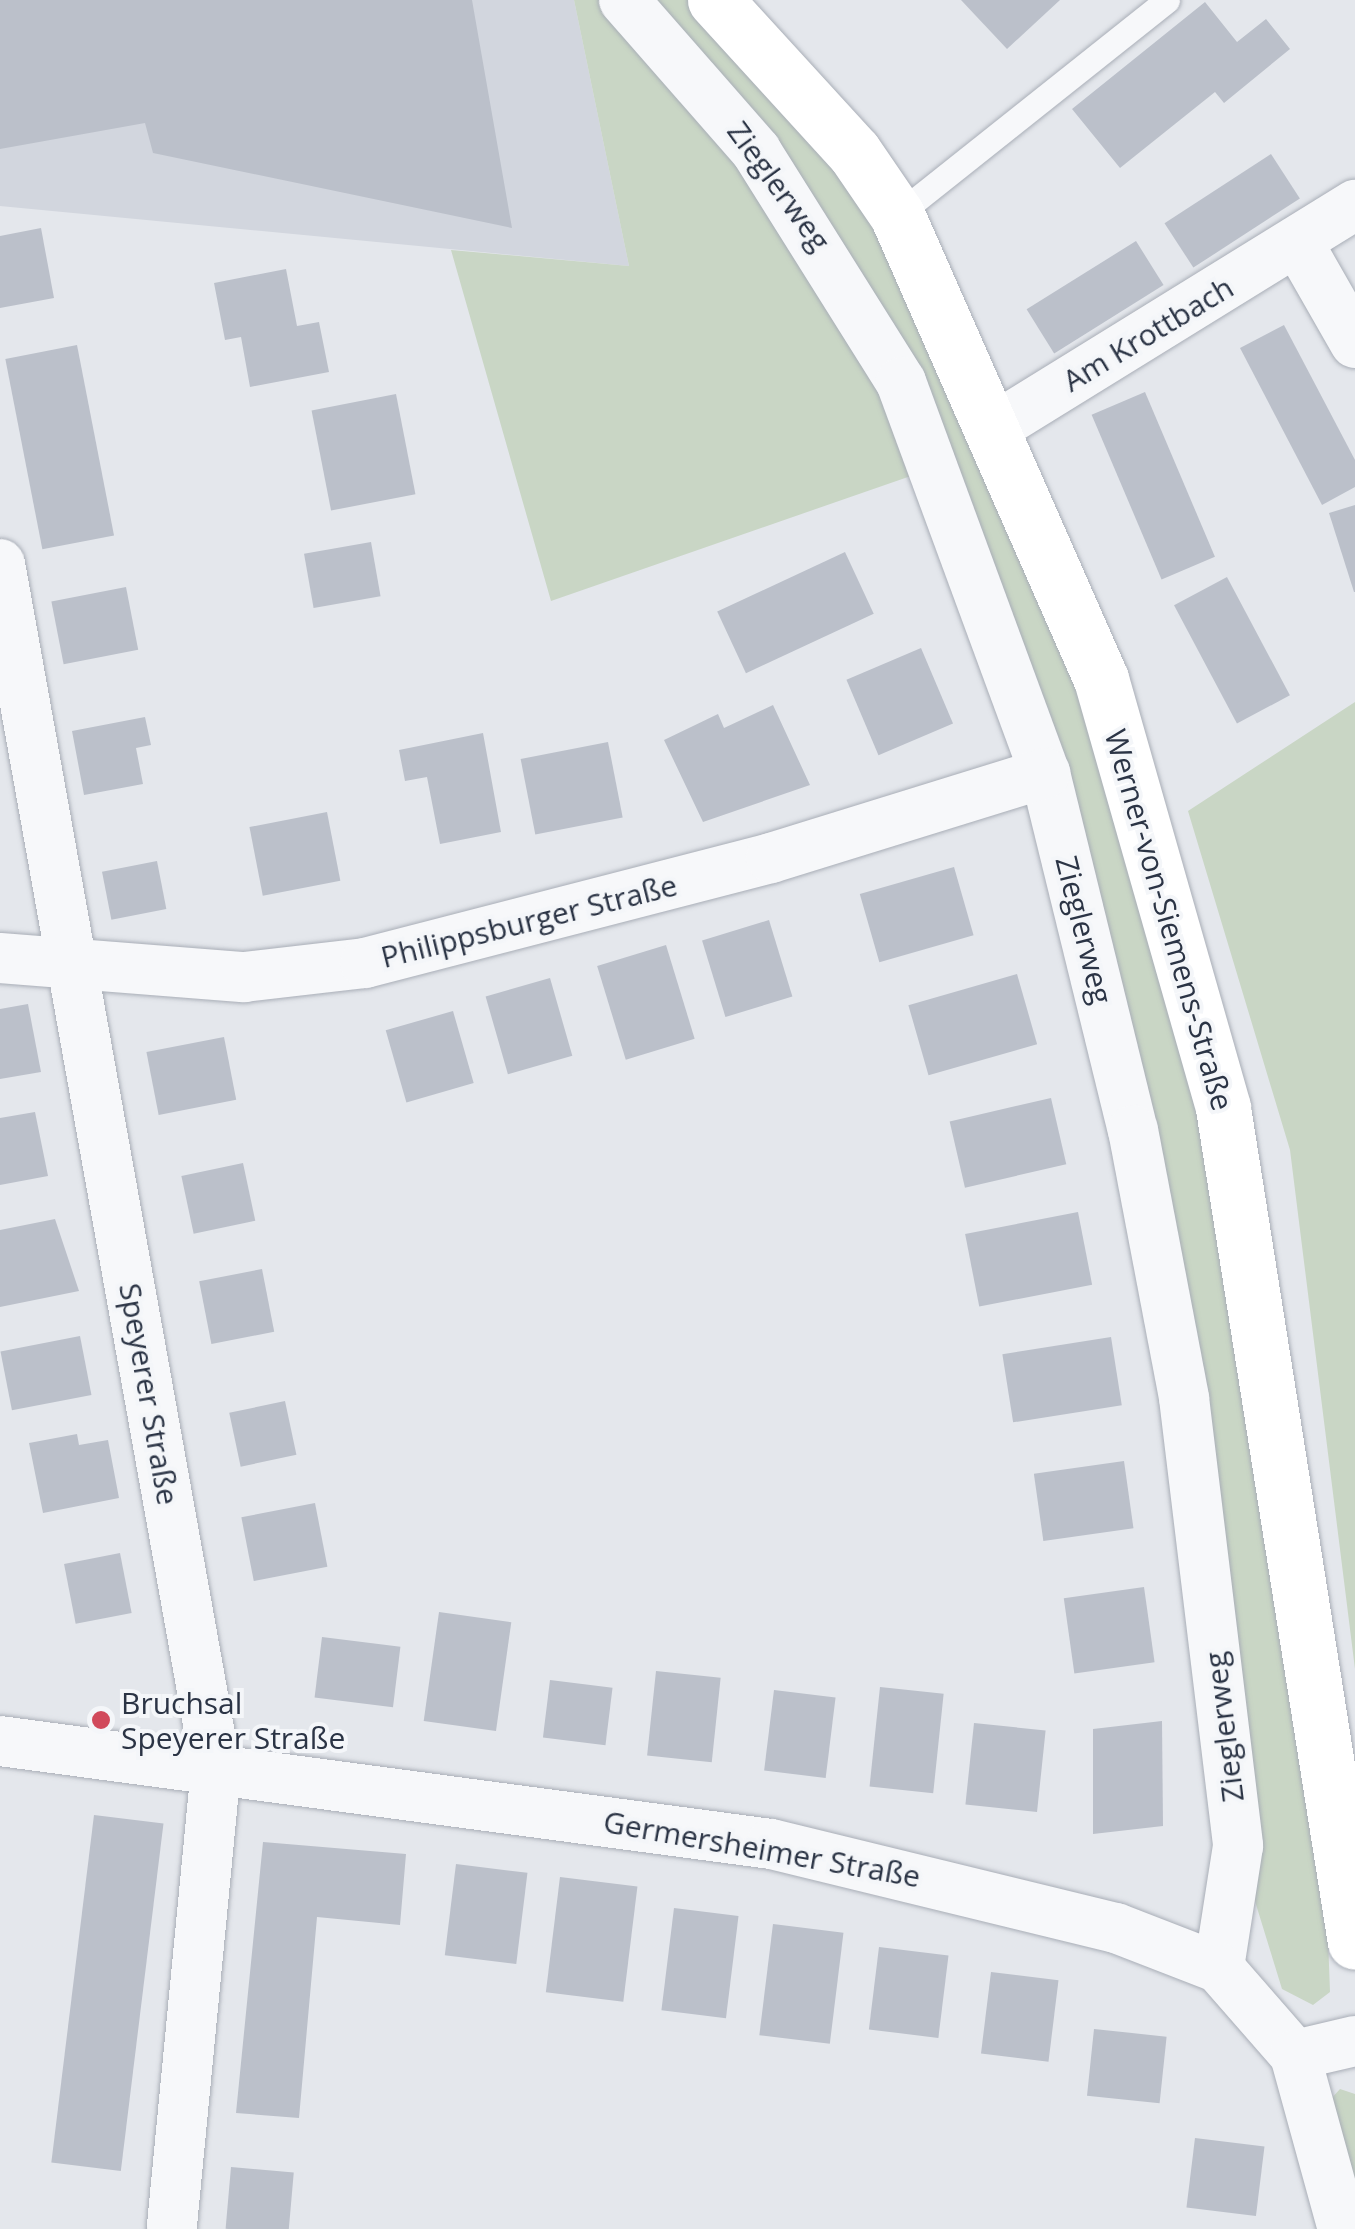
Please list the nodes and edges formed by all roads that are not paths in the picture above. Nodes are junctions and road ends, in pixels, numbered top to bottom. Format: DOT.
graph roads {
  1 [pos="624,0"];
  2 [pos="714,0"];
  3 [pos="1168,0"];
  4 [pos="1355,205"];
  5 [pos="897,216"];
  6 [pos="1298,243"];
  7 [pos="1355,343"];
  8 [pos="997,426"];
  9 [pos="0,564"];
  10 [pos="1045,773"];
  11 [pos="0,958"];
  12 [pos="72,966"];
  13 [pos="0,1741"];
  14 [pos="216,1768"];
  15 [pos="1355,1942"];
  16 [pos="1220,1968"];
  17 [pos="1355,2041"];
  18 [pos="1295,2056"];
  19 [pos="172,2229"];
  20 [pos="1343,2229"];
  1 -- 10 [label="street, Zieglerweg"];
  2 -- 5 [label="main road, Werner-von-Siemens-Straße"];
  3 -- 5 [label="lane"];
  4 -- 6 [label="street, Am Krottbach"];
  5 -- 8 [label="main road, Werner-von-Siemens-Straße"];
  6 -- 7 [label="street"];
  6 -- 8 [label="street, Am Krottbach"];
  8 -- 15 [label="main road, Werner-von-Siemens-Straße"];
  9 -- 12 [label="street, Speyerer Straße"];
  10 -- 12 [label="street, Philippsburger Straße"];
  10 -- 16 [label="street, Zieglerweg"];
  11 -- 12 [label="street, Philippsburger Straße"];
  12 -- 14 [label="street, Speyerer Straße"];
  13 -- 14 [label="street, Germersheimer Straße"];
  14 -- 16 [label="street, Germersheimer Straße"];
  14 -- 19 [label="street, Speyerer Straße"];
  16 -- 18 [label="street, Germersheimer Straße"];
  17 -- 18 [label="street"];
  18 -- 20 [label="street, Germersheimer Straße"];
}
